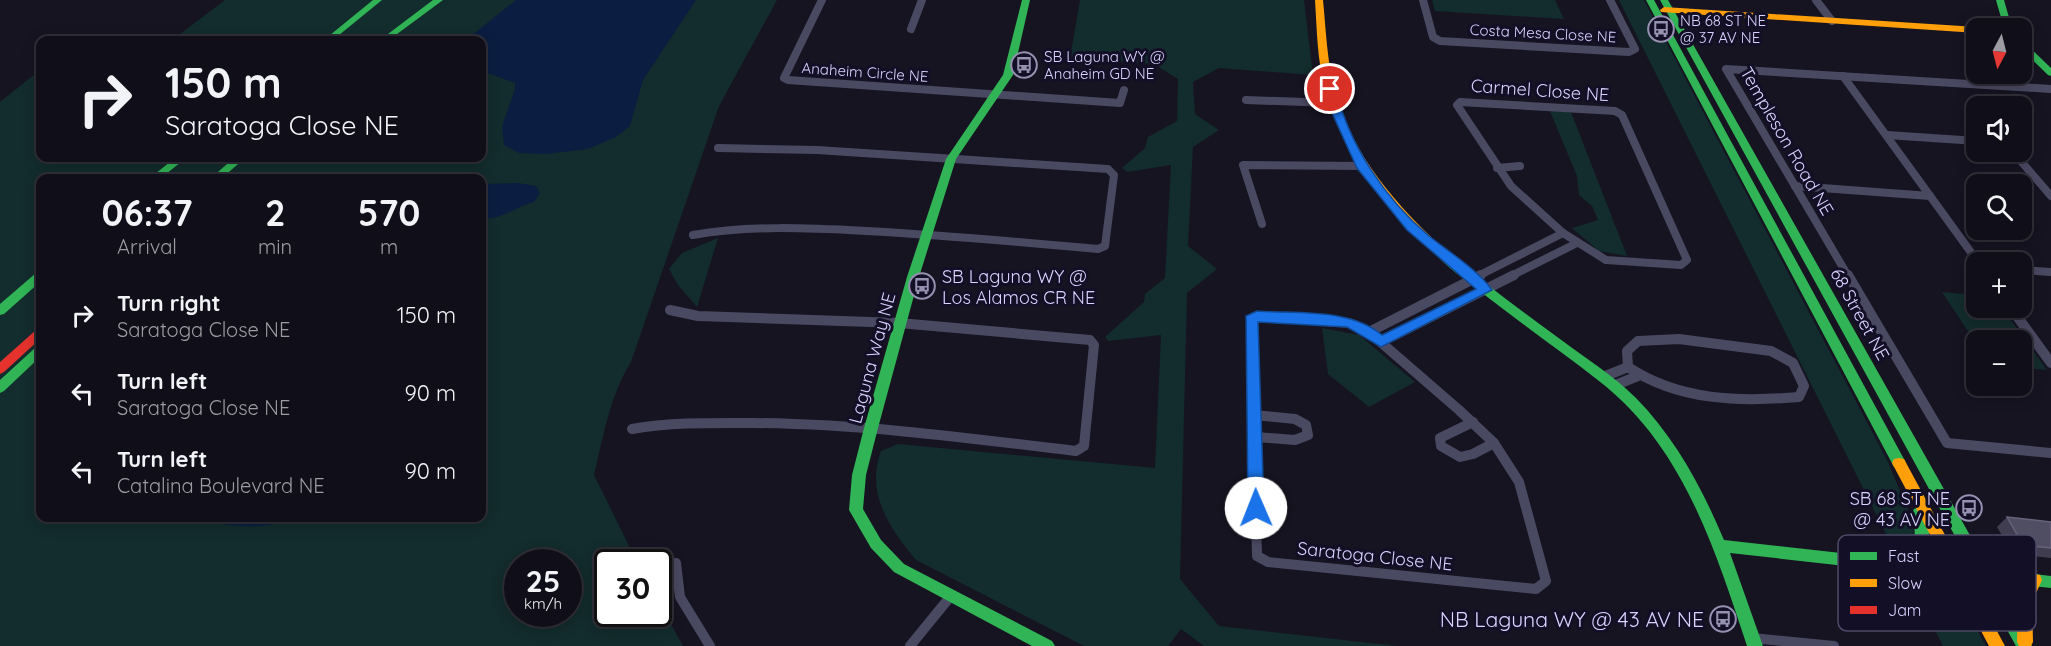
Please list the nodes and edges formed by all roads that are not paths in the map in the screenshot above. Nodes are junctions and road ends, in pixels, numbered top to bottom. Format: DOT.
graph roads {
  1 [pos="378,0"];
  2 [pos="439,0"];
  3 [pos="822,0"];
  4 [pos="922,0"];
  5 [pos="1026,0"];
  6 [pos="1319,0"];
  7 [pos="1423,0"];
  8 [pos="1610,0"];
  9 [pos="1816,0"];
  10 [pos="2000,0"];
  11 [pos="1653,5"];
  12 [pos="1667,5"];
  13 [pos="1697,12"];
  14 [pos="2005,18"];
  15 [pos="1832,21"];
  16 [pos="911,29"];
  17 [pos="1966,29"];
  18 [pos="332,36"];
  19 [pos="390,36"];
  20 [pos="1684,36"];
  21 [pos="2032,55"];
  22 [pos="2051,73"];
  23 [pos="1843,76"];
  24 [pos="2051,88"];
  25 [pos="1124,90"];
  26 [pos="994,95"];
  27 [pos="1246,100"];
  28 [pos="1334,104"];
  29 [pos="1887,135"];
  30 [pos="1966,140"];
  31 [pos="718,148"];
  32 [pos="951,159"];
  33 [pos="176,162"];
  34 [pos="235,162"];
  35 [pos="246,162"];
  36 [pos="2022,162"];
  37 [pos="1362,165"];
  38 [pos="1520,166"];
  39 [pos="1497,168"];
  40 [pos="160,174"];
  41 [pos="221,174"];
  42 [pos="233,174"];
  43 [pos="1795,186"];
  44 [pos="1930,196"];
  45 [pos="2051,196"];
  46 [pos="1262,224"];
  47 [pos="1563,233"];
  48 [pos="926,234"];
  49 [pos="693,235"];
  50 [pos="1577,243"];
  51 [pos="1971,252"];
  52 [pos="36,268"];
  53 [pos="2032,271"];
  54 [pos="2051,272"];
  55 [pos="36,280"];
  56 [pos="1474,280"];
  57 [pos="1486,290"];
  58 [pos="0,297"];
  59 [pos="670,310"];
  60 [pos="0,311"];
  61 [pos="2018,318"];
  62 [pos="899,324"];
  63 [pos="1369,332"];
  64 [pos="36,337"];
  65 [pos="1381,342"];
  66 [pos="36,354"];
  67 [pos="2051,363"];
  68 [pos="1628,367"];
  69 [pos="0,369"];
  70 [pos="1638,376"];
  71 [pos="1603,377"];
  72 [pos="1613,386"];
  73 [pos="0,388"];
  74 [pos="1254,416"];
  75 [pos="1473,422"];
  76 [pos="871,428"];
  77 [pos="632,429"];
  78 [pos="1256,437"];
  79 [pos="1494,443"];
  80 [pos="2051,453"];
  81 [pos="1916,497"];
  82 [pos="1923,535"];
  83 [pos="1937,535"];
  84 [pos="1964,535"];
  85 [pos="1719,546"];
  86 [pos="1838,559"];
  87 [pos="676,563"];
  88 [pos="2036,580"];
  89 [pos="2051,582"];
  90 [pos="950,597"];
  91 [pos="1989,631"];
  92 [pos="2016,631"];
  93 [pos="2023,631"];
  94 [pos="1754,642"];
  95 [pos="710,646"];
  96 [pos="910,646"];
  97 [pos="1047,646"];
  98 [pos="1834,646"];
  99 [pos="1997,646"];
  100 [pos="2024,646"];
  1 -- 18 [label="main road"];
  2 -- 19 [label="main road"];
  3 -- 26 [label="street, Anaheim Circle NE"];
  4 -- 16 [label="street"];
  5 -- 26 [label="main road, Laguna Way NE"];
  6 -- 28 [label="main road"];
  7 -- 8 [label="street, Costa Mesa Close NE"];
  9 -- 15 [label="street"];
  10 -- 14 [label="main road"];
  11 -- 12 [label="main road"];
  11 -- 81 [label="main road, 68 Street NE"];
  12 -- 13 [label="main road"];
  12 -- 20 [label="main road, 68 Street NE"];
  13 -- 15 [label="main road"];
  13 -- 20 [label="main road"];
  15 -- 17 [label="main road"];
  20 -- 84 [label="main road, 68 Street NE"];
  21 -- 22 [label="main road"];
  23 -- 24 [label="street, Templeson Road NE"];
  23 -- 29 [label="street"];
  23 -- 43 [label="street, Templeson Road NE"];
  25 -- 26 [label="street"];
  26 -- 32 [label="main road, Laguna Way NE"];
  27 -- 28 [label="street"];
  28 -- 37 [label="main road"];
  29 -- 30 [label="street"];
  29 -- 44 [label="street"];
  31 -- 32 [label="street"];
  32 -- 48 [label="main road, Laguna Way NE"];
  32 -- 48 [label="street"];
  33 -- 40 [label="main road"];
  34 -- 41 [label="main road"];
  35 -- 42 [label="main road"];
  36 -- 45 [label="street"];
  37 -- 46 [label="street"];
  37 -- 56 [label="main road"];
  38 -- 39 [label="street"];
  39 -- 47 [label="street, Carmel Close NE"];
  39 -- 50 [label="street, Carmel Close NE"];
  43 -- 44 [label="street"];
  43 -- 80 [label="street, Templeson Road NE"];
  44 -- 51 [label="street"];
  47 -- 50 [label="street, Carmel Close NE"];
  47 -- 56 [label="street"];
  48 -- 49 [label="street"];
  48 -- 62 [label="main road, Laguna Way NE"];
  50 -- 57 [label="street"];
  52 -- 58 [label="main road"];
  53 -- 54 [label="street"];
  55 -- 60 [label="main road"];
  56 -- 57 [label="main road"];
  56 -- 63 [label="street"];
  57 -- 65 [label="street"];
  57 -- 71 [label="main road"];
  59 -- 62 [label="street"];
  61 -- 67 [label="street"];
  62 -- 76 [label="main road, Laguna Way NE"];
  62 -- 76 [label="street"];
  63 -- 65 [label="street, Saratoga Close NE"];
  63 -- 74 [label="street, Saratoga Close NE"];
  64 -- 69 [label="main road"];
  65 -- 75 [label="street, Saratoga Close NE"];
  66 -- 73 [label="main road"];
  68 -- 70 [label="street"];
  68 -- 70 [label="street"];
  68 -- 71 [label="street"];
  70 -- 72 [label="street"];
  71 -- 72 [label="main road"];
  72 -- 85 [label="main road"];
  74 -- 78 [label="street, Saratoga Close NE"];
  74 -- 78 [label="street"];
  75 -- 79 [label="street, Saratoga Close NE"];
  75 -- 79 [label="street"];
  76 -- 77 [label="street"];
  76 -- 90 [label="main road, Laguna Way NE"];
  78 -- 79 [label="street, Saratoga Close NE"];
  81 -- 82 [label="main road"];
  81 -- 83 [label="main road, 68 Street NE"];
  85 -- 86 [label="main road"];
  85 -- 94 [label="main road"];
  87 -- 95 [label="street"];
  88 -- 89 [label="main road"];
  90 -- 96 [label="street"];
  90 -- 97 [label="main road, Laguna Way NE"];
  91 -- 99 [label="main road, 68 Street NE"];
  92 -- 100 [label="main road, 68 Street NE"];
  93 -- 100 [label="main road"];
  94 -- 98 [label="street"];
}
